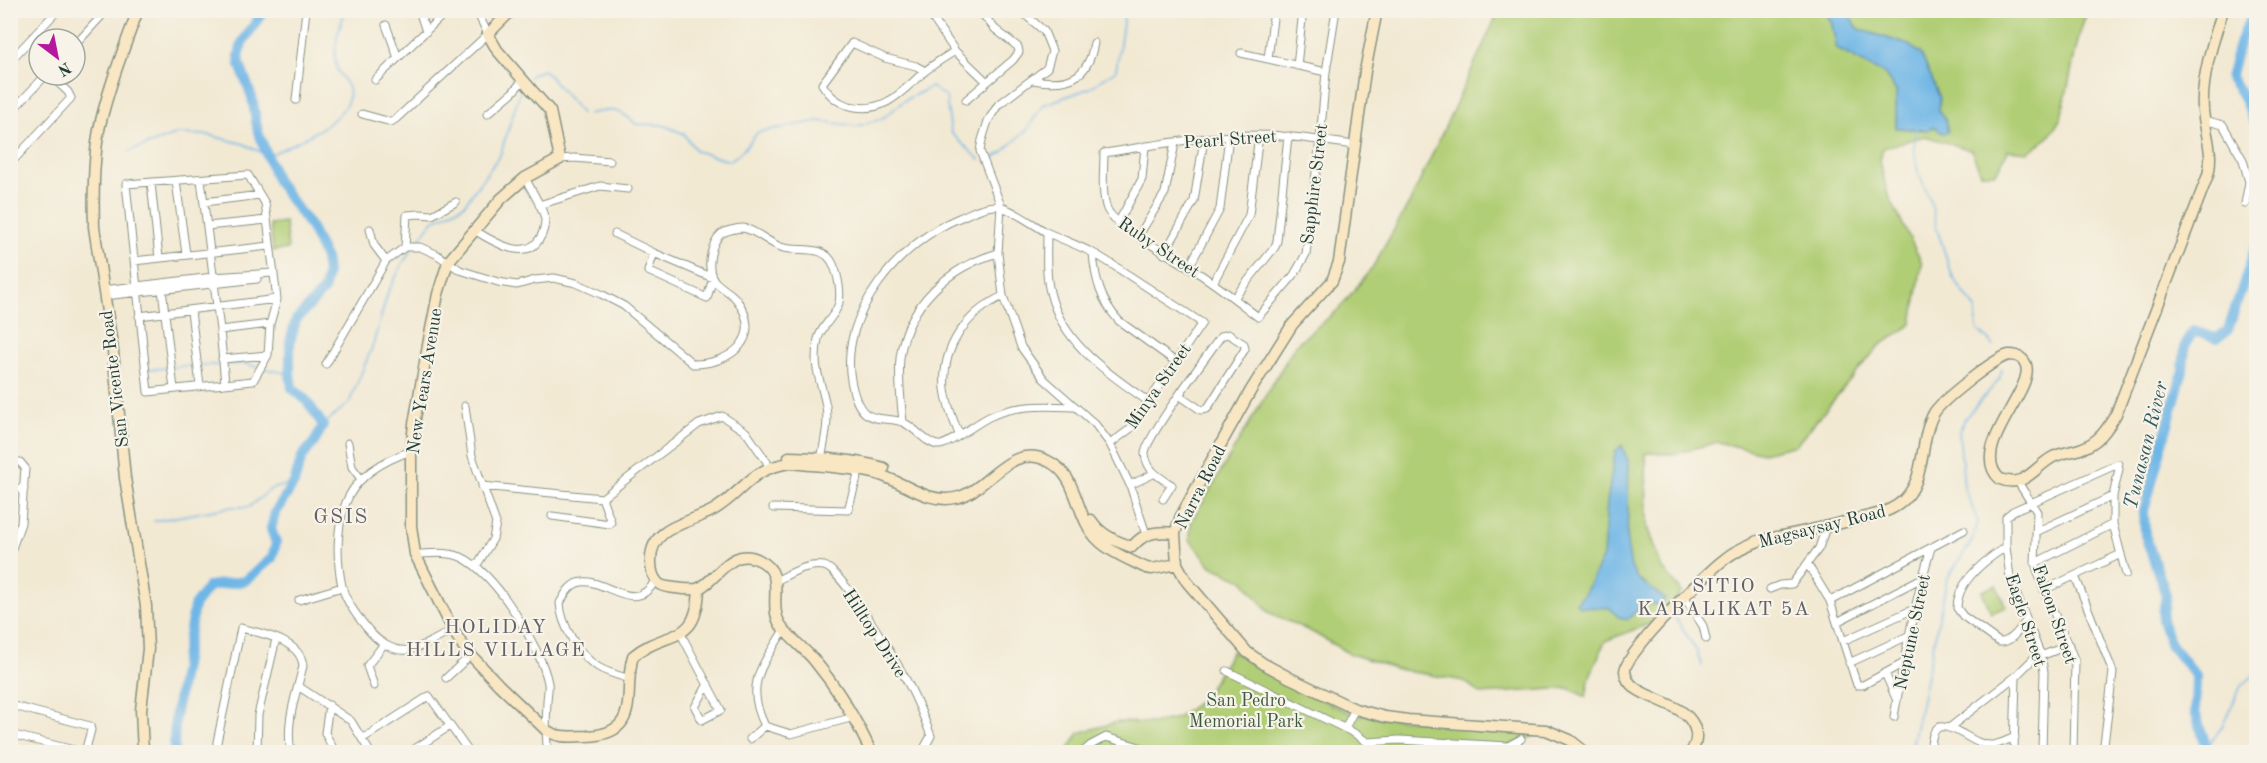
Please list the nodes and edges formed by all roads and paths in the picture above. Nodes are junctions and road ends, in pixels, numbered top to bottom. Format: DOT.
graph roads {
  1 [pos="58,10"];
  2 [pos="107,10"];
  3 [pos="138,10"];
  4 [pos="306,10"];
  5 [pos="419,10"];
  6 [pos="448,10"];
  7 [pos="476,10"];
  8 [pos="512,10"];
  9 [pos="927,10"];
  10 [pos="979,10"];
  11 [pos="1020,10"];
  12 [pos="1274,10"];
  13 [pos="1304,10"];
  14 [pos="1336,10"];
  15 [pos="1377,10"];
  16 [pos="2223,10"];
  17 [pos="387,25"];
  18 [pos="87,32"];
  19 [pos="426,32"];
  20 [pos="488,34"];
  21 [pos="1094,43"];
  22 [pos="955,51"];
  23 [pos="1241,53"];
  24 [pos="398,58"];
  25 [pos="1268,59"];
  26 [pos="10,61"];
  27 [pos="1297,66"];
  28 [pos="925,71"];
  29 [pos="1326,72"];
  30 [pos="375,80"];
  31 [pos="1033,80"];
  32 [pos="986,81"];
  33 [pos="526,84"];
  34 [pos="36,87"];
  35 [pos="62,87"];
  36 [pos="296,100"];
  37 [pos="966,100"];
  38 [pos="10,113"];
  39 [pos="362,114"];
  40 [pos="487,114"];
  41 [pos="2204,120"];
  42 [pos="1259,135"];
  43 [pos="1229,136"];
  44 [pos="1288,136"];
  45 [pos="1204,139"];
  46 [pos="1320,140"];
  47 [pos="1175,143"];
  48 [pos="1355,145"];
  49 [pos="1145,146"];
  50 [pos="1104,153"];
  51 [pos="561,159"];
  52 [pos="610,161"];
  53 [pos="10,164"];
  54 [pos="525,178"];
  55 [pos="201,180"];
  56 [pos="176,181"];
  57 [pos="151,183"];
  58 [pos="628,189"];
  59 [pos="260,195"];
  60 [pos="204,202"];
  61 [pos="456,202"];
  62 [pos="2245,204"];
  63 [pos="539,205"];
  64 [pos="1001,207"];
  65 [pos="267,220"];
  66 [pos="1118,223"];
  67 [pos="207,226"];
  68 [pos="370,229"];
  69 [pos="474,230"];
  70 [pos="1047,233"];
  71 [pos="615,234"];
  72 [pos="1139,235"];
  73 [pos="269,246"];
  74 [pos="406,247"];
  75 [pos="210,251"];
  76 [pos="998,252"];
  77 [pos="654,253"];
  78 [pos="1093,253"];
  79 [pos="1164,254"];
  80 [pos="186,255"];
  81 [pos="159,258"];
  82 [pos="134,261"];
  83 [pos="386,261"];
  84 [pos="448,262"];
  85 [pos="1189,267"];
  86 [pos="274,275"];
  87 [pos="713,278"];
  88 [pos="214,280"];
  89 [pos="1213,283"];
  90 [pos="136,289"];
  91 [pos="162,289"];
  92 [pos="104,293"];
  93 [pos="1003,296"];
  94 [pos="1234,298"];
  95 [pos="277,299"];
  96 [pos="217,307"];
  97 [pos="191,311"];
  98 [pos="165,314"];
  99 [pos="139,316"];
  100 [pos="1258,316"];
  101 [pos="270,324"];
  102 [pos="220,330"];
  103 [pos="268,354"];
  104 [pos="222,359"];
  105 [pos="1176,362"];
  106 [pos="326,364"];
  107 [pos="225,383"];
  108 [pos="200,386"];
  109 [pos="174,389"];
  110 [pos="1179,395"];
  111 [pos="1149,402"];
  112 [pos="465,406"];
  113 [pos="1073,407"];
  114 [pos="903,422"];
  115 [pos="959,434"];
  116 [pos="348,443"];
  117 [pos="1110,444"];
  118 [pos="411,452"];
  119 [pos="10,460"];
  120 [pos="821,462"];
  121 [pos="768,465"];
  122 [pos="861,466"];
  123 [pos="1153,474"];
  124 [pos="361,479"];
  125 [pos="2018,482"];
  126 [pos="1130,485"];
  127 [pos="482,486"];
  128 [pos="10,488"];
  129 [pos="24,489"];
  130 [pos="2113,496"];
  131 [pos="602,498"];
  132 [pos="1163,500"];
  133 [pos="2032,503"];
  134 [pos="773,508"];
  135 [pos="552,516"];
  136 [pos="2113,524"];
  137 [pos="1826,527"];
  138 [pos="1964,530"];
  139 [pos="2036,532"];
  140 [pos="1175,533"];
  141 [pos="1146,534"];
  142 [pos="1132,547"];
  143 [pos="2006,547"];
  144 [pos="1931,548"];
  145 [pos="10,554"];
  146 [pos="415,554"];
  147 [pos="2121,554"];
  148 [pos="2035,563"];
  149 [pos="1137,564"];
  150 [pos="1177,564"];
  151 [pos="477,565"];
  152 [pos="1808,565"];
  153 [pos="2126,574"];
  154 [pos="2075,576"];
  155 [pos="1922,578"];
  156 [pos="655,581"];
  157 [pos="776,581"];
  158 [pos="342,587"];
  159 [pos="699,588"];
  160 [pos="1770,589"];
  161 [pos="2044,590"];
  162 [pos="1684,597"];
  163 [pos="299,600"];
  164 [pos="1830,601"];
  165 [pos="1914,609"];
  166 [pos="2026,621"];
  167 [pos="1837,622"];
  168 [pos="453,630"];
  169 [pos="784,630"];
  170 [pos="681,634"];
  171 [pos="1908,636"];
  172 [pos="276,639"];
  173 [pos="1706,639"];
  174 [pos="1843,641"];
  175 [pos="384,645"];
  176 [pos="2069,645"];
  177 [pos="2041,654"];
  178 [pos="470,656"];
  179 [pos="1849,663"];
  180 [pos="1902,664"];
  181 [pos="1227,671"];
  182 [pos="1885,673"];
  183 [pos="2016,676"];
  184 [pos="446,678"];
  185 [pos="630,679"];
  186 [pos="708,684"];
  187 [pos="298,686"];
  188 [pos="374,686"];
  189 [pos="1897,701"];
  190 [pos="10,705"];
  191 [pos="328,705"];
  192 [pos="1355,709"];
  193 [pos="854,717"];
  194 [pos="1894,717"];
  195 [pos="450,726"];
  196 [pos="765,726"];
  197 [pos="1949,728"];
  198 [pos="1345,729"];
  199 [pos="546,730"];
  200 [pos="10,734"];
  201 [pos="2015,737"];
  202 [pos="362,739"];
  203 [pos="750,739"];
  204 [pos="1521,739"];
  205 [pos="1367,742"];
  206 [pos="1450,742"];
  207 [pos="1930,750"];
  208 [pos="467,752"];
  209 [pos="2073,752"];
  210 [pos="2139,752"];
  211 [pos="83,753"];
  212 [pos="142,753"];
  213 [pos="217,753"];
  214 [pos="257,753"];
  215 [pos="291,753"];
  216 [pos="335,753"];
  217 [pos="370,753"];
  218 [pos="410,753"];
  219 [pos="548,753"];
  220 [pos="871,753"];
  221 [pos="922,753"];
  222 [pos="1083,753"];
  223 [pos="1156,753"];
  224 [pos="1373,753"];
  225 [pos="1449,753"];
  226 [pos="1585,753"];
  227 [pos="1691,753"];
  228 [pos="1939,753"];
  229 [pos="2014,753"];
  230 [pos="2042,753"];
  231 [pos="2086,753"];
  232 [pos="2103,753"];
  233 [pos="2118,753"];
  1 -- 26 [label="street"];
  2 -- 18 [label="street"];
  3 -- 92 [label="street, San Vicente Road"];
  4 -- 36 [label="street"];
  5 -- 19 [label="street"];
  6 -- 19 [label="street"];
  7 -- 20 [label="street"];
  8 -- 20 [label="street"];
  9 -- 22 [label="street"];
  10 -- 32 [label="street"];
  11 -- 31 [label="street"];
  12 -- 25 [label="street"];
  13 -- 27 [label="street"];
  14 -- 29 [label="street, Sapphire Street"];
  15 -- 48 [label="street, Narra Road"];
  16 -- 41 [label="street"];
  17 -- 24 [label="street"];
  19 -- 24 [label="street"];
  20 -- 33 [label="street"];
  20 -- 39 [label="street"];
  21 -- 31 [label="street"];
  22 -- 28 [label="street"];
  22 -- 32 [label="street"];
  23 -- 25 [label="street"];
  24 -- 30 [label="street"];
  25 -- 27 [label="street"];
  27 -- 29 [label="street"];
  28 -- 28 [label="street"];
  29 -- 46 [label="street, Sapphire Street"];
  31 -- 64 [label="street"];
  32 -- 37 [label="street"];
  33 -- 40 [label="street"];
  33 -- 51 [label="street"];
  34 -- 38 [label="street"];
  35 -- 53 [label="street"];
  41 -- 62 [label="street"];
  41 -- 125 [label="street"];
  42 -- 43 [label="street, Pearl Street"];
  42 -- 44 [label="street, Pearl Street"];
  42 -- 89 [label="street"];
  43 -- 45 [label="street, Pearl Street"];
  43 -- 85 [label="street"];
  44 -- 46 [label="street, Pearl Street"];
  44 -- 94 [label="street"];
  45 -- 47 [label="street, Pearl Street"];
  45 -- 79 [label="street"];
  46 -- 48 [label="street, Pearl Street"];
  46 -- 100 [label="street, Sapphire Street"];
  47 -- 49 [label="street, Pearl Street"];
  47 -- 72 [label="street"];
  48 -- 140 [label="street, Narra Road"];
  49 -- 50 [label="street, Pearl Street"];
  49 -- 66 [label="street"];
  50 -- 66 [label="street, Ruby Street"];
  51 -- 52 [label="street, New Years Avenue"];
  51 -- 54 [label="street, New Years Avenue"];
  54 -- 63 [label="street"];
  54 -- 69 [label="street, New Years Avenue"];
  55 -- 56 [label="street"];
  55 -- 59 [label="street"];
  55 -- 60 [label="street"];
  56 -- 57 [label="street"];
  56 -- 80 [label="street"];
  57 -- 81 [label="street"];
  57 -- 82 [label="street"];
  58 -- 63 [label="street"];
  59 -- 60 [label="street"];
  59 -- 65 [label="street"];
  60 -- 67 [label="street"];
  61 -- 74 [label="street"];
  63 -- 69 [label="street"];
  64 -- 70 [label="street"];
  64 -- 76 [label="street"];
  64 -- 114 [label="street"];
  65 -- 67 [label="street"];
  65 -- 73 [label="street"];
  66 -- 72 [label="street, Ruby Street"];
  67 -- 75 [label="street"];
  68 -- 83 [label="street"];
  69 -- 84 [label="street, New Years Avenue"];
  70 -- 78 [label="street"];
  70 -- 111 [label="street"];
  71 -- 77 [label="street"];
  72 -- 79 [label="street, Ruby Street"];
  73 -- 75 [label="street"];
  73 -- 86 [label="street"];
  74 -- 83 [label="street"];
  74 -- 84 [label="street"];
  75 -- 80 [label="street"];
  75 -- 88 [label="street"];
  76 -- 93 [label="street"];
  76 -- 114 [label="street"];
  77 -- 87 [label="street"];
  77 -- 87 [label="street"];
  78 -- 105 [label="street"];
  78 -- 105 [label="street, Minya Street"];
  79 -- 85 [label="street, Ruby Street"];
  80 -- 81 [label="street"];
  81 -- 82 [label="street"];
  82 -- 90 [label="street"];
  83 -- 106 [label="street"];
  84 -- 87 [label="street"];
  84 -- 118 [label="street, New Years Avenue"];
  85 -- 89 [label="street, Ruby Street"];
  86 -- 88 [label="street"];
  86 -- 95 [label="street"];
  87 -- 120 [label="street"];
  88 -- 90 [label="street"];
  88 -- 91 [label="street"];
  88 -- 96 [label="street"];
  89 -- 94 [label="street, Ruby Street"];
  90 -- 91 [label="street"];
  90 -- 92 [label="street"];
  90 -- 99 [label="street"];
  91 -- 98 [label="street"];
  92 -- 212 [label="street, San Vicente Road"];
  93 -- 113 [label="street"];
  93 -- 115 [label="street"];
  94 -- 100 [label="street, Ruby Street"];
  95 -- 96 [label="street"];
  95 -- 101 [label="street"];
  96 -- 97 [label="street"];
  96 -- 102 [label="street"];
  97 -- 98 [label="street"];
  97 -- 108 [label="street"];
  98 -- 99 [label="street"];
  98 -- 109 [label="street"];
  99 -- 109 [label="street"];
  101 -- 102 [label="street"];
  101 -- 103 [label="street"];
  102 -- 104 [label="street"];
  103 -- 104 [label="street"];
  103 -- 107 [label="street"];
  104 -- 107 [label="street"];
  105 -- 111 [label="street, Minya Street"];
  107 -- 108 [label="street"];
  108 -- 109 [label="street"];
  110 -- 110 [label="street"];
  110 -- 123 [label="street"];
  111 -- 117 [label="street, Minya Street"];
  112 -- 127 [label="street"];
  113 -- 115 [label="street"];
  113 -- 117 [label="street"];
  114 -- 115 [label="street"];
  116 -- 124 [label="street"];
  117 -- 126 [label="street"];
  118 -- 124 [label="street"];
  118 -- 146 [label="street, New Years Avenue"];
  119 -- 129 [label="street"];
  120 -- 121 [label="street"];
  120 -- 122 [label="street"];
  121 -- 131 [label="street"];
  121 -- 156 [label="street"];
  122 -- 134 [label="street"];
  122 -- 142 [label="street"];
  122 -- 149 [label="street"];
  123 -- 126 [label="street"];
  123 -- 132 [label="street"];
  124 -- 158 [label="street"];
  125 -- 133 [label="street, Falcon Street"];
  125 -- 137 [label="street, Magsaysay Road"];
  126 -- 141 [label="street"];
  127 -- 131 [label="street"];
  127 -- 151 [label="street"];
  128 -- 129 [label="street"];
  129 -- 145 [label="street"];
  130 -- 133 [label="street"];
  130 -- 136 [label="street"];
  130 -- 139 [label="street"];
  131 -- 135 [label="street"];
  133 -- 139 [label="street, Falcon Street"];
  133 -- 143 [label="street, Eagle Street"];
  136 -- 147 [label="street"];
  136 -- 148 [label="street"];
  137 -- 152 [label="street"];
  137 -- 162 [label="street, Magsaysay Road"];
  138 -- 144 [label="street"];
  139 -- 148 [label="street, Falcon Street"];
  140 -- 141 [label="street"];
  140 -- 150 [label="street, Narra Road"];
  141 -- 142 [label="street"];
  142 -- 149 [label="street"];
  143 -- 166 [label="street, Eagle Street"];
  143 -- 166 [label="street"];
  144 -- 155 [label="street, Neptune Street"];
  144 -- 164 [label="street"];
  146 -- 151 [label="street"];
  146 -- 168 [label="street, New Years Avenue"];
  147 -- 153 [label="street"];
  147 -- 154 [label="street"];
  148 -- 161 [label="street, Falcon Street"];
  149 -- 150 [label="street"];
  150 -- 192 [label="street, Narra Road"];
  151 -- 199 [label="street"];
  152 -- 160 [label="street"];
  152 -- 164 [label="street"];
  154 -- 161 [label="street"];
  154 -- 232 [label="street"];
  155 -- 165 [label="street, Neptune Street"];
  155 -- 167 [label="street"];
  156 -- 159 [label="street"];
  156 -- 185 [label="street"];
  157 -- 159 [label="street"];
  157 -- 169 [label="street"];
  157 -- 221 [label="street, Hilltop Drive"];
  158 -- 163 [label="street"];
  158 -- 175 [label="street"];
  159 -- 170 [label="street"];
  161 -- 176 [label="street, Falcon Street"];
  162 -- 173 [label="street"];
  162 -- 227 [label="street, Magsaysay Road"];
  164 -- 167 [label="street"];
  165 -- 171 [label="street, Neptune Street"];
  165 -- 174 [label="street"];
  166 -- 177 [label="street, Eagle Street"];
  167 -- 174 [label="street"];
  168 -- 175 [label="street"];
  168 -- 178 [label="street, New Years Avenue"];
  169 -- 193 [label="street"];
  169 -- 196 [label="street"];
  170 -- 185 [label="street"];
  170 -- 186 [label="street"];
  171 -- 179 [label="street"];
  171 -- 180 [label="street, Neptune Street"];
  172 -- 187 [label="street"];
  172 -- 213 [label="street"];
  172 -- 214 [label="street"];
  174 -- 179 [label="street"];
  175 -- 188 [label="street"];
  176 -- 177 [label="street"];
  176 -- 209 [label="street, Falcon Street"];
  177 -- 183 [label="street"];
  177 -- 230 [label="street, Eagle Street"];
  178 -- 184 [label="street"];
  178 -- 199 [label="street, New Years Avenue"];
  179 -- 182 [label="street"];
  180 -- 182 [label="street"];
  180 -- 189 [label="street, Neptune Street"];
  181 -- 198 [label="street"];
  182 -- 189 [label="street"];
  183 -- 197 [label="street"];
  183 -- 201 [label="street"];
  185 -- 199 [label="street"];
  186 -- 186 [label="street"];
  187 -- 191 [label="street"];
  187 -- 215 [label="street"];
  189 -- 194 [label="street, Neptune Street"];
  190 -- 211 [label="street"];
  191 -- 202 [label="street"];
  191 -- 216 [label="street"];
  192 -- 198 [label="street"];
  192 -- 226 [label="street, Narra Road"];
  193 -- 196 [label="street"];
  193 -- 220 [label="street"];
  195 -- 202 [label="street"];
  195 -- 208 [label="street"];
  195 -- 218 [label="street"];
  196 -- 203 [label="street"];
  197 -- 201 [label="street"];
  197 -- 207 [label="street"];
  198 -- 205 [label="street"];
  199 -- 219 [label="street"];
  200 -- 211 [label="street"];
  201 -- 229 [label="street"];
  202 -- 217 [label="street"];
  204 -- 206 [label="street"];
  205 -- 206 [label="street"];
  205 -- 224 [label="street"];
  206 -- 225 [label="street"];
  207 -- 228 [label="street"];
  209 -- 231 [label="street"];
  210 -- 233 [label="street"];
  222 -- 223 [label="street"];
}
